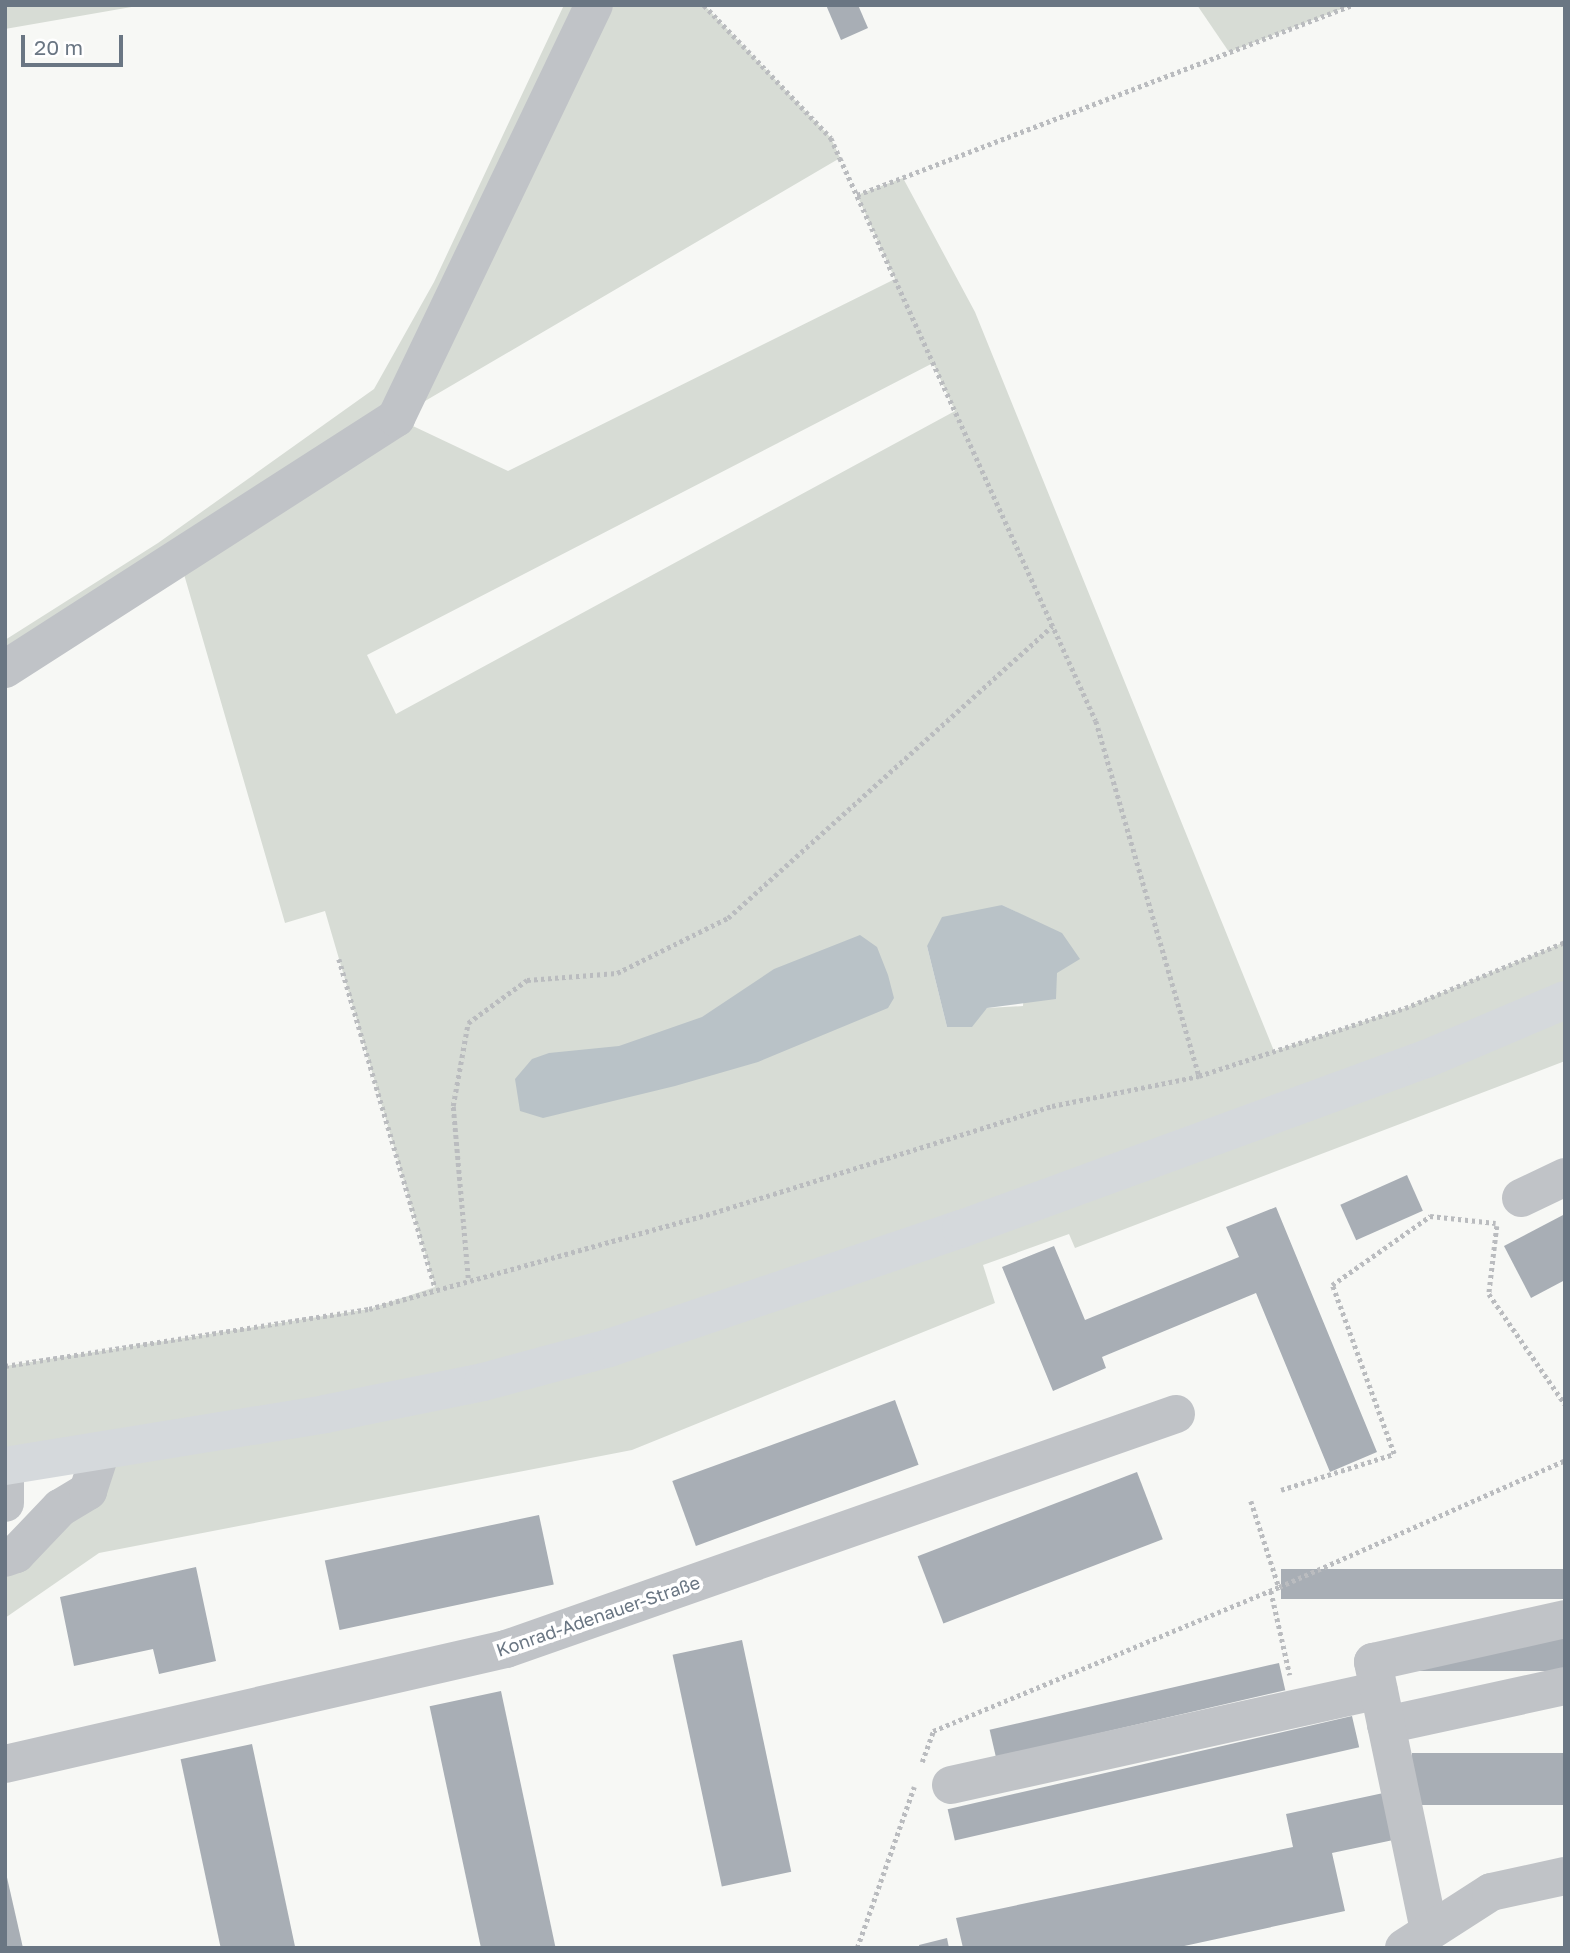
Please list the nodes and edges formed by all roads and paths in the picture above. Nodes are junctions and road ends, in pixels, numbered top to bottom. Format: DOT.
graph roads {
  1 [pos="594,5"];
  2 [pos="704,5"];
  3 [pos="1352,5"];
  4 [pos="857,195"];
  5 [pos="1052,626"];
  6 [pos="5,668"];
  7 [pos="1565,942"];
  8 [pos="340,959"];
  9 [pos="1565,1000"];
  10 [pos="1199,1076"];
  11 [pos="1565,1177"];
  12 [pos="1509,1211"];
  13 [pos="468,1278"];
  14 [pos="435,1287"];
  15 [pos="5,1366"];
  16 [pos="1565,1404"];
  17 [pos="1176,1414"];
  18 [pos="102,1451"];
  19 [pos="1565,1460"];
  20 [pos="5,1466"];
  21 [pos="5,1479"];
  22 [pos="1281,1490"];
  23 [pos="1251,1501"];
  24 [pos="5,1503"];
  25 [pos="5,1558"];
  26 [pos="1279,1587"];
  27 [pos="1270,1591"];
  28 [pos="1565,1619"];
  29 [pos="1565,1686"];
  30 [pos="1298,1708"];
  31 [pos="1383,1708"];
  32 [pos="5,1763"];
  33 [pos="929,1779"];
  34 [pos="1565,1876"];
  35 [pos="1417,1939"];
  36 [pos="857,1948"];
  1 -- 6 [label="street"];
  2 -- 4 [label="path"];
  3 -- 4 [label="path"];
  4 -- 5 [label="path"];
  5 -- 10 [label="path"];
  5 -- 13 [label="path"];
  7 -- 10 [label="path"];
  8 -- 14 [label="path"];
  9 -- 18 [label="main road"];
  10 -- 13 [label="path"];
  11 -- 12 [label="street"];
  12 -- 16 [label="path"];
  12 -- 22 [label="path"];
  13 -- 14 [label="path"];
  14 -- 15 [label="path"];
  17 -- 32 [label="street, Konrad-Adenauer-Straße"];
  18 -- 20 [label="main road"];
  18 -- 25 [label="street"];
  19 -- 26 [label="path"];
  21 -- 24 [label="street"];
  23 -- 26 [label="path"];
  26 -- 27 [label="path"];
  27 -- 30 [label="path"];
  27 -- 33 [label="path"];
  28 -- 31 [label="street"];
  29 -- 31 [label="street"];
  30 -- 31 [label="street"];
  30 -- 33 [label="street"];
  31 -- 35 [label="street"];
  33 -- 36 [label="path"];
  34 -- 35 [label="street"];
}
